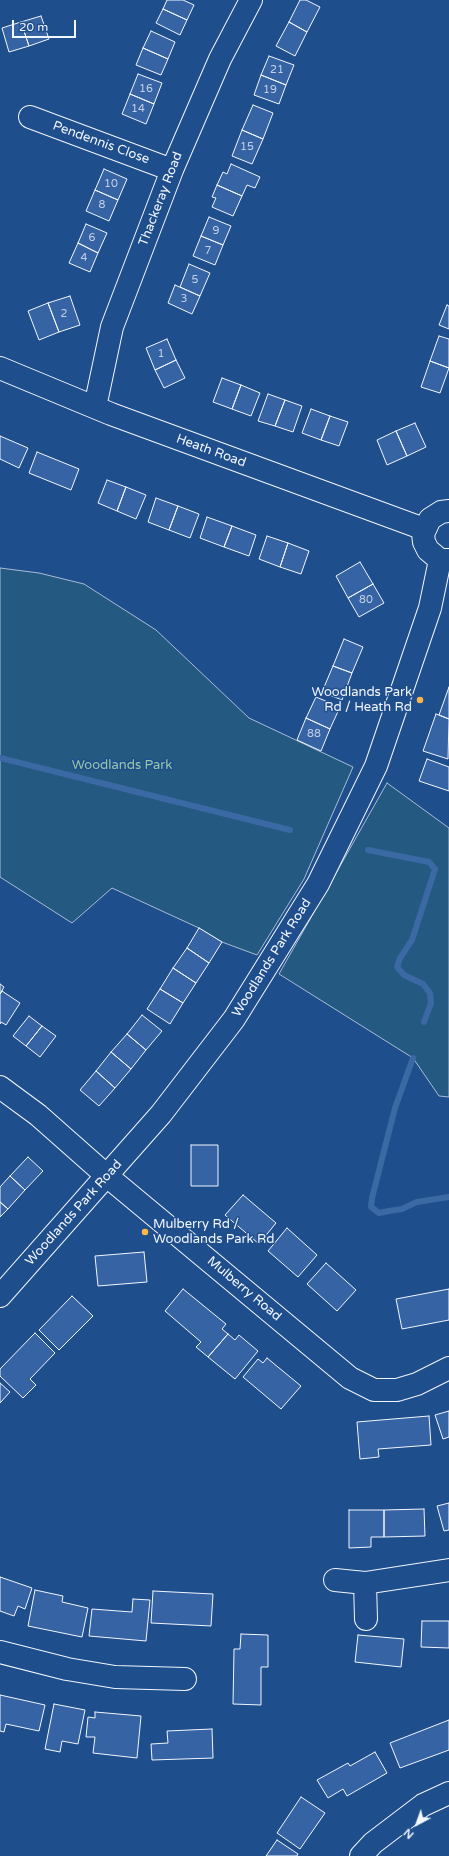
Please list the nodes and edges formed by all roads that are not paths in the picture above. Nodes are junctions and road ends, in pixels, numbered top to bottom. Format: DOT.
graph roads {
  1 [pos="252,0"];
  2 [pos="30,117"];
  3 [pos="172,170"];
  4 [pos="0,368"];
  5 [pos="95,407"];
  6 [pos="449,511"];
  7 [pos="424,529"];
  8 [pos="444,560"];
  9 [pos="0,1087"];
  10 [pos="107,1176"];
  11 [pos="0,1296"];
  12 [pos="449,1368"];
  13 [pos="449,1570"];
  14 [pos="335,1580"];
  15 [pos="365,1583"];
  16 [pos="366,1618"];
  17 [pos="0,1652"];
  18 [pos="185,1679"];
  19 [pos="449,1793"];
  20 [pos="361,1856"];
  1 -- 3 [label="street, Thackeray Road"];
  2 -- 3 [label="street, Pendennis Close"];
  3 -- 5 [label="street, Thackeray Road"];
  4 -- 5 [label="street, Heath Road"];
  5 -- 7 [label="street, Heath Road"];
  6 -- 7 [label="street"];
  7 -- 8 [label="street"];
  8 -- 10 [label="street, Woodlands Park Road"];
  9 -- 10 [label="street, Mulberry Road"];
  10 -- 11 [label="street, Woodlands Park Road"];
  10 -- 12 [label="street, Mulberry Road"];
  13 -- 15 [label="street"];
  14 -- 15 [label="street"];
  15 -- 16 [label="street"];
  17 -- 18 [label="street"];
  19 -- 20 [label="street"];
}
